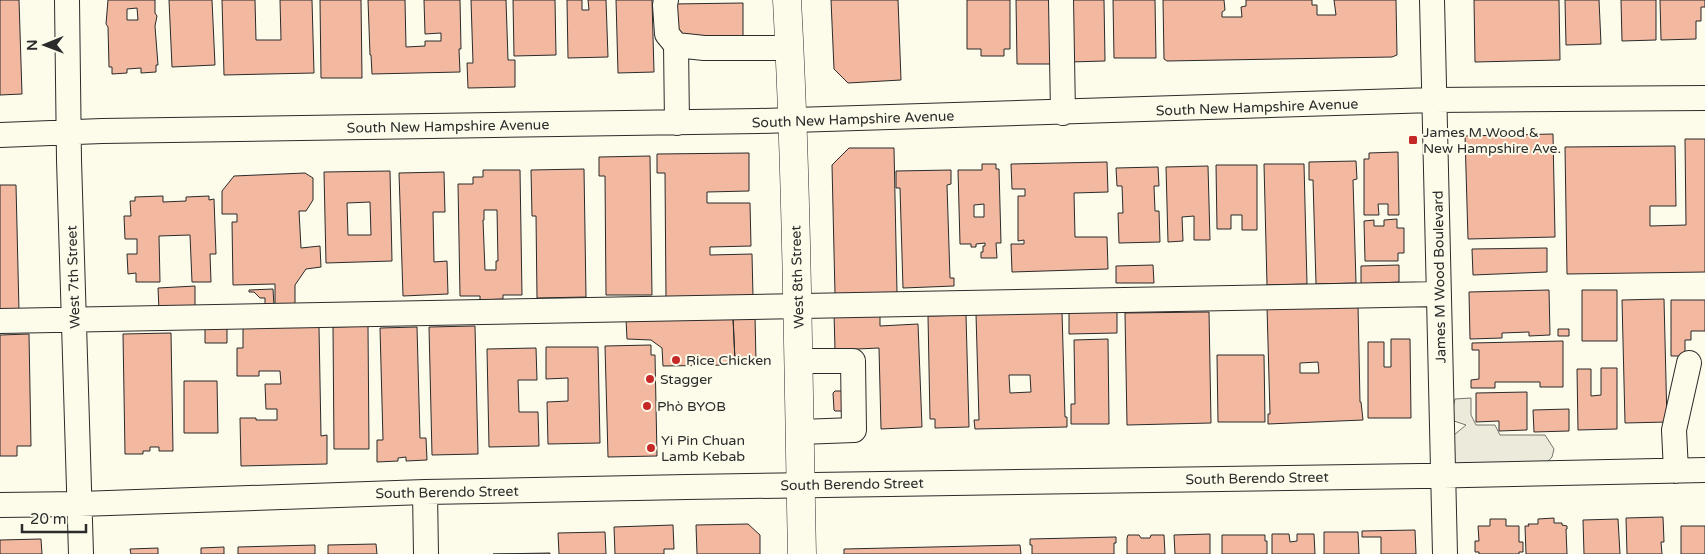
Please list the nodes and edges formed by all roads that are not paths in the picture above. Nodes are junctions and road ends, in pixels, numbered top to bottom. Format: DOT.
graph roads {
  1 [pos="68,0"];
  2 [pos="666,0"];
  3 [pos="787,0"];
  4 [pos="1060,0"];
  5 [pos="1432,0"];
  6 [pos="676,45"];
  7 [pos="790,48"];
  8 [pos="1705,98"];
  9 [pos="1434,100"];
  10 [pos="1064,113"];
  11 [pos="793,120"];
  12 [pos="677,123"];
  13 [pos="70,133"];
  14 [pos="0,135"];
  15 [pos="1439,294"];
  16 [pos="798,305"];
  17 [pos="74,320"];
  18 [pos="0,321"];
  19 [pos="799,361"];
  20 [pos="1689,363"];
  21 [pos="800,432"];
  22 [pos="1676,470"];
  23 [pos="1705,470"];
  24 [pos="1443,476"];
  25 [pos="800,484"];
  26 [pos="425,492"];
  27 [pos="80,504"];
  28 [pos="0,505"];
  29 [pos="81,554"];
  30 [pos="426,554"];
  31 [pos="802,554"];
  32 [pos="1445,554"];
  1 -- 13 [label="street, West 7th Street"];
  2 -- 6 [label="street"];
  3 -- 7 [label="main road, West 8th Street"];
  4 -- 10 [label="street"];
  5 -- 9 [label="street, James M Wood Boulevard"];
  6 -- 7 [label="street"];
  6 -- 12 [label="street"];
  7 -- 11 [label="main road, West 8th Street"];
  8 -- 9 [label="street, South New Hampshire Avenue"];
  9 -- 10 [label="street, South New Hampshire Avenue"];
  9 -- 15 [label="street, James M Wood Boulevard"];
  10 -- 11 [label="street, South New Hampshire Avenue"];
  11 -- 12 [label="street, South New Hampshire Avenue"];
  11 -- 16 [label="main road, West 8th Street"];
  12 -- 13 [label="street, South New Hampshire Avenue"];
  13 -- 14 [label="street, South New Hampshire Avenue"];
  13 -- 17 [label="street, West 7th Street"];
  15 -- 16 [label="street"];
  15 -- 24 [label="street, James M Wood Boulevard"];
  16 -- 17 [label="street"];
  16 -- 19 [label="main road, West 8th Street"];
  17 -- 18 [label="street"];
  17 -- 27 [label="street, West 7th Street"];
  19 -- 21 [label="main road, West 8th Street"];
  19 -- 21 [label="street"];
  20 -- 22 [label="street"];
  21 -- 25 [label="main road, West 8th Street"];
  22 -- 23 [label="street, South Berendo Street"];
  22 -- 24 [label="street, South Berendo Street"];
  24 -- 25 [label="street, South Berendo Street"];
  24 -- 32 [label="street, James M Wood Boulevard"];
  25 -- 26 [label="street, South Berendo Street"];
  25 -- 31 [label="main road, West 8th Street"];
  26 -- 27 [label="street, South Berendo Street"];
  26 -- 30 [label="street"];
  27 -- 28 [label="street, South Berendo Street"];
  27 -- 29 [label="street, West 7th Street"];
}
